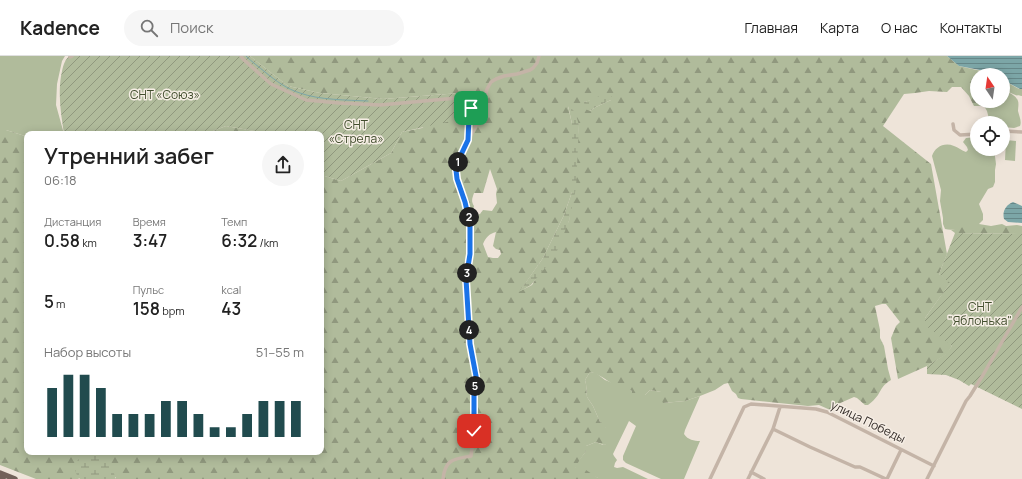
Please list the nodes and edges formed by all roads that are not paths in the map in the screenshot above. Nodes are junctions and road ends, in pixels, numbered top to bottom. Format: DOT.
graph roads {
  1 [pos="241,56"];
  2 [pos="539,56"];
  3 [pos="953,124"];
  4 [pos="1010,131"];
  5 [pos="1022,132"];
  6 [pos="970,134"];
  7 [pos="468,140"];
  8 [pos="1022,307"];
  9 [pos="780,407"];
  10 [pos="773,429"];
  11 [pos="901,450"];
  12 [pos="934,466"];
  13 [pos="751,472"];
  14 [pos="0,473"];
  15 [pos="0,478"];
  16 [pos="3,479"];
  17 [pos="15,479"];
  18 [pos="442,479"];
  19 [pos="710,479"];
  20 [pos="748,479"];
  21 [pos="764,479"];
  22 [pos="886,479"];
  23 [pos="927,479"];
  1 -- 7 [label="street"];
  2 -- 7 [label="street"];
  3 -- 6 [label="street"];
  4 -- 5 [label="street"];
  7 -- 18 [label="street"];
  8 -- 12 [label="street"];
  9 -- 10 [label="street"];
  9 -- 11 [label="street, улица Победы"];
  9 -- 19 [label="street, улица Победы"];
  10 -- 13 [label="street"];
  10 -- 22 [label="street"];
  11 -- 12 [label="street, улица Победы"];
  11 -- 22 [label="street"];
  12 -- 23 [label="street"];
  13 -- 20 [label="street"];
  13 -- 21 [label="street"];
  14 -- 17 [label="main road"];
  15 -- 16 [label="main road"];
}
